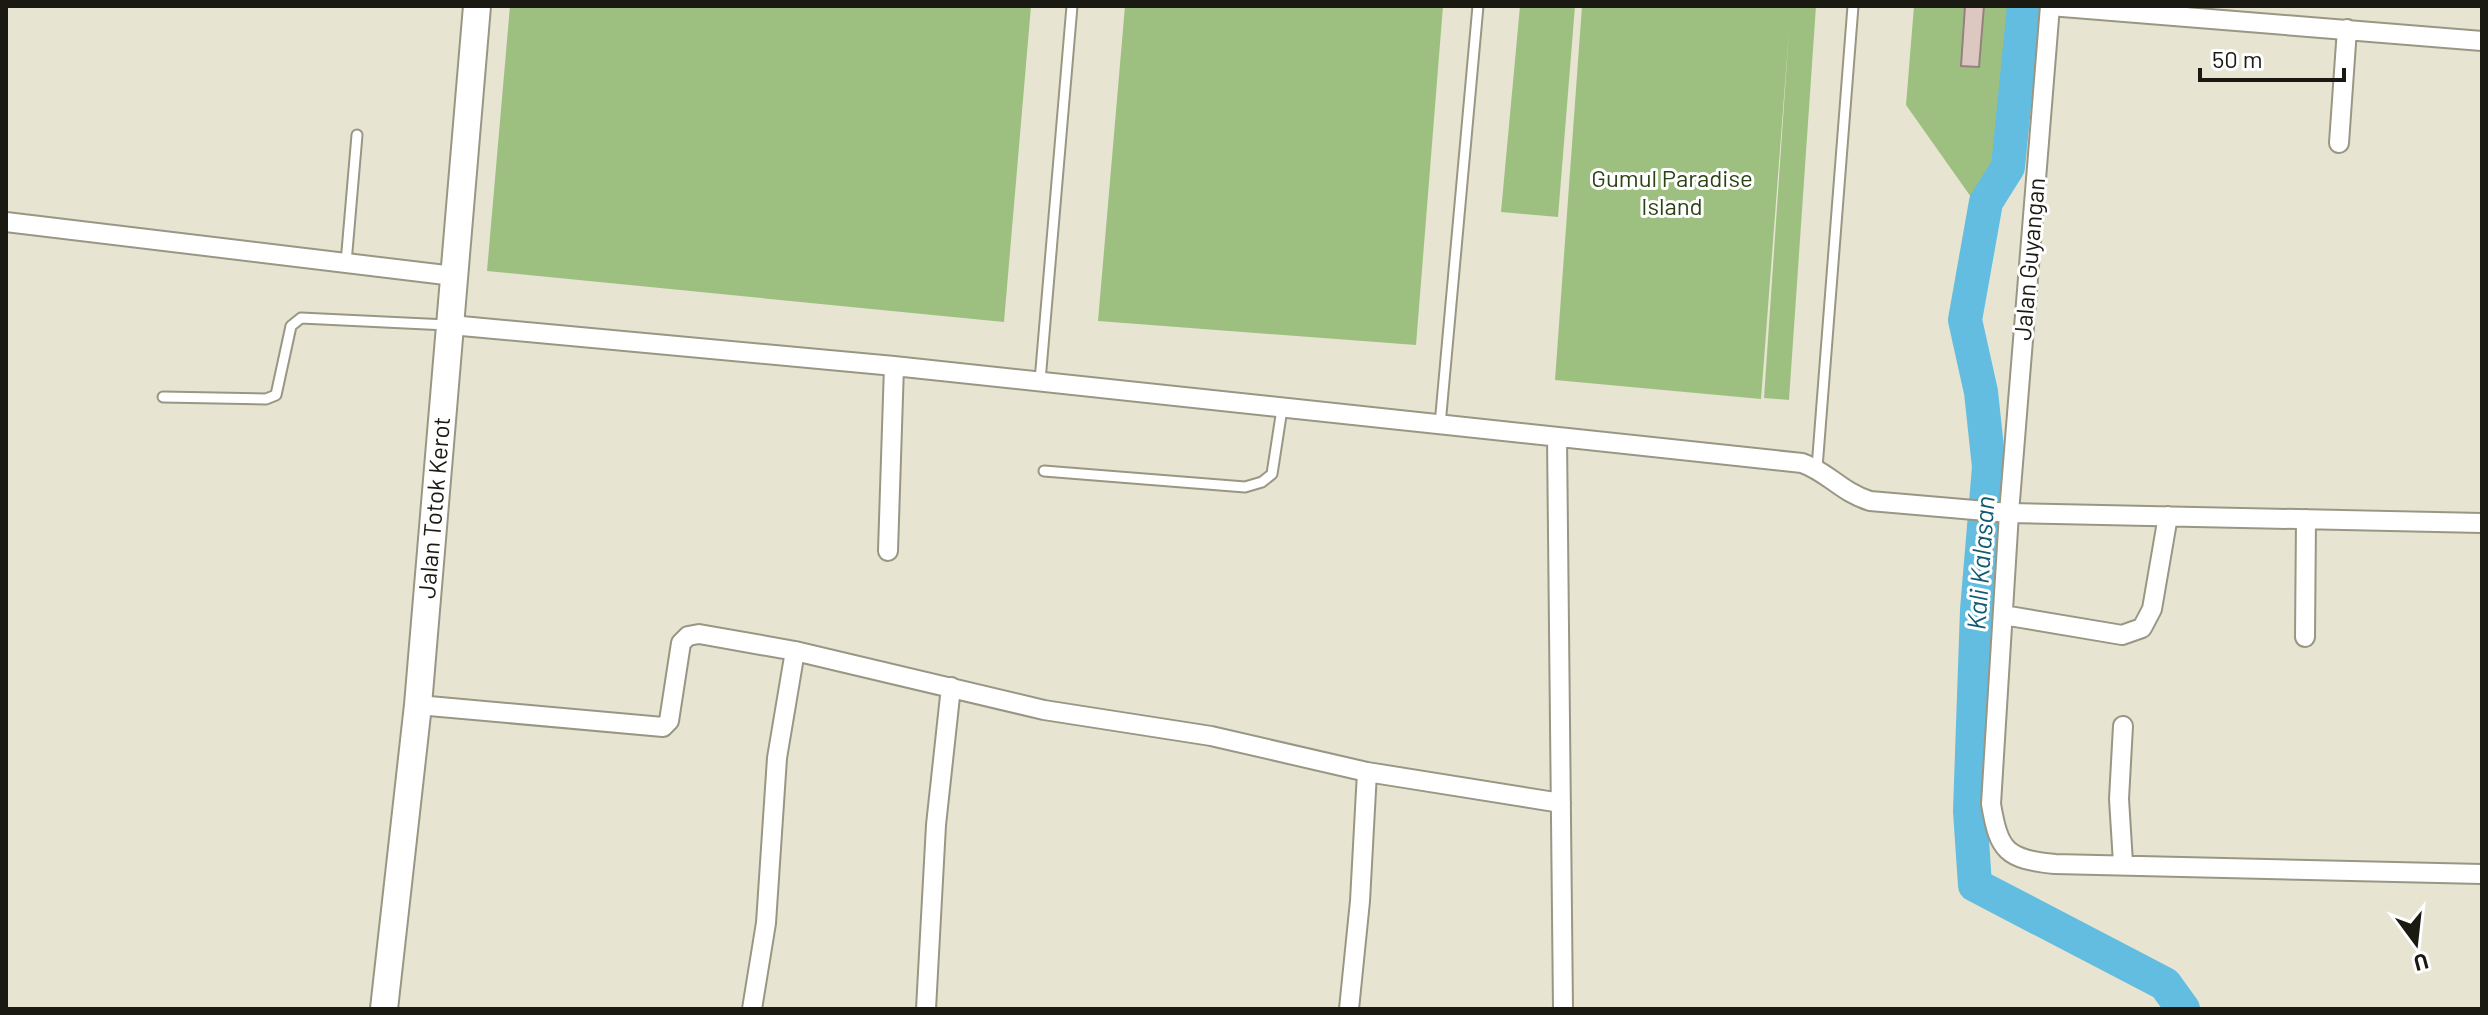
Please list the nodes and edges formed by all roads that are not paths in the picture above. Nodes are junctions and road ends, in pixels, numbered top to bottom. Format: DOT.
graph roads {
  1 [pos="477,6"];
  2 [pos="1072,6"];
  3 [pos="1478,6"];
  4 [pos="1853,6"];
  5 [pos="2050,6"];
  6 [pos="2347,29"];
  7 [pos="2482,41"];
  8 [pos="357,135"];
  9 [pos="2339,143"];
  10 [pos="6,222"];
  11 [pos="346,263"];
  12 [pos="454,276"];
  13 [pos="451,325"];
  14 [pos="894,366"];
  15 [pos="1040,382"];
  16 [pos="163,397"];
  17 [pos="1282,409"];
  18 [pos="1440,425"];
  19 [pos="1557,437"];
  20 [pos="1817,468"];
  21 [pos="1044,471"];
  22 [pos="2002,512"];
  23 [pos="2168,516"];
  24 [pos="2306,519"];
  25 [pos="2482,523"];
  26 [pos="888,551"];
  27 [pos="2003,615"];
  28 [pos="2305,637"];
  29 [pos="795,651"];
  30 [pos="951,687"];
  31 [pos="418,705"];
  32 [pos="2123,726"];
  33 [pos="1367,772"];
  34 [pos="1561,803"];
  35 [pos="2123,863"];
  36 [pos="2482,874"];
  37 [pos="384,1009"];
  38 [pos="752,1009"];
  39 [pos="926,1009"];
  40 [pos="1349,1009"];
  41 [pos="1563,1009"];
  1 -- 12 [label="main road, Jalan Totok Kerot"];
  2 -- 15 [label="lane"];
  3 -- 18 [label="lane"];
  4 -- 20 [label="lane"];
  5 -- 6 [label="street"];
  5 -- 22 [label="street, Jalan Guyangan"];
  6 -- 7 [label="street"];
  6 -- 9 [label="street"];
  8 -- 11 [label="lane"];
  10 -- 11 [label="street"];
  11 -- 12 [label="street"];
  12 -- 13 [label="main road, Jalan Totok Kerot"];
  13 -- 14 [label="street"];
  13 -- 16 [label="lane"];
  13 -- 31 [label="main road, Jalan Totok Kerot"];
  14 -- 15 [label="street"];
  14 -- 26 [label="street"];
  15 -- 17 [label="street"];
  17 -- 18 [label="street"];
  17 -- 21 [label="lane"];
  18 -- 19 [label="street"];
  19 -- 20 [label="street"];
  19 -- 34 [label="street"];
  20 -- 22 [label="street"];
  22 -- 23 [label="street"];
  22 -- 27 [label="street, Jalan Guyangan"];
  23 -- 24 [label="street"];
  23 -- 27 [label="street"];
  24 -- 25 [label="street"];
  24 -- 28 [label="street"];
  27 -- 35 [label="street, Jalan Guyangan"];
  29 -- 30 [label="street"];
  29 -- 31 [label="street"];
  29 -- 38 [label="street"];
  30 -- 33 [label="street"];
  30 -- 39 [label="street"];
  31 -- 37 [label="main road, Jalan Totok Kerot"];
  32 -- 35 [label="street"];
  33 -- 34 [label="street"];
  33 -- 40 [label="street"];
  34 -- 41 [label="street"];
  35 -- 36 [label="street, Jalan Guyangan"];
}
